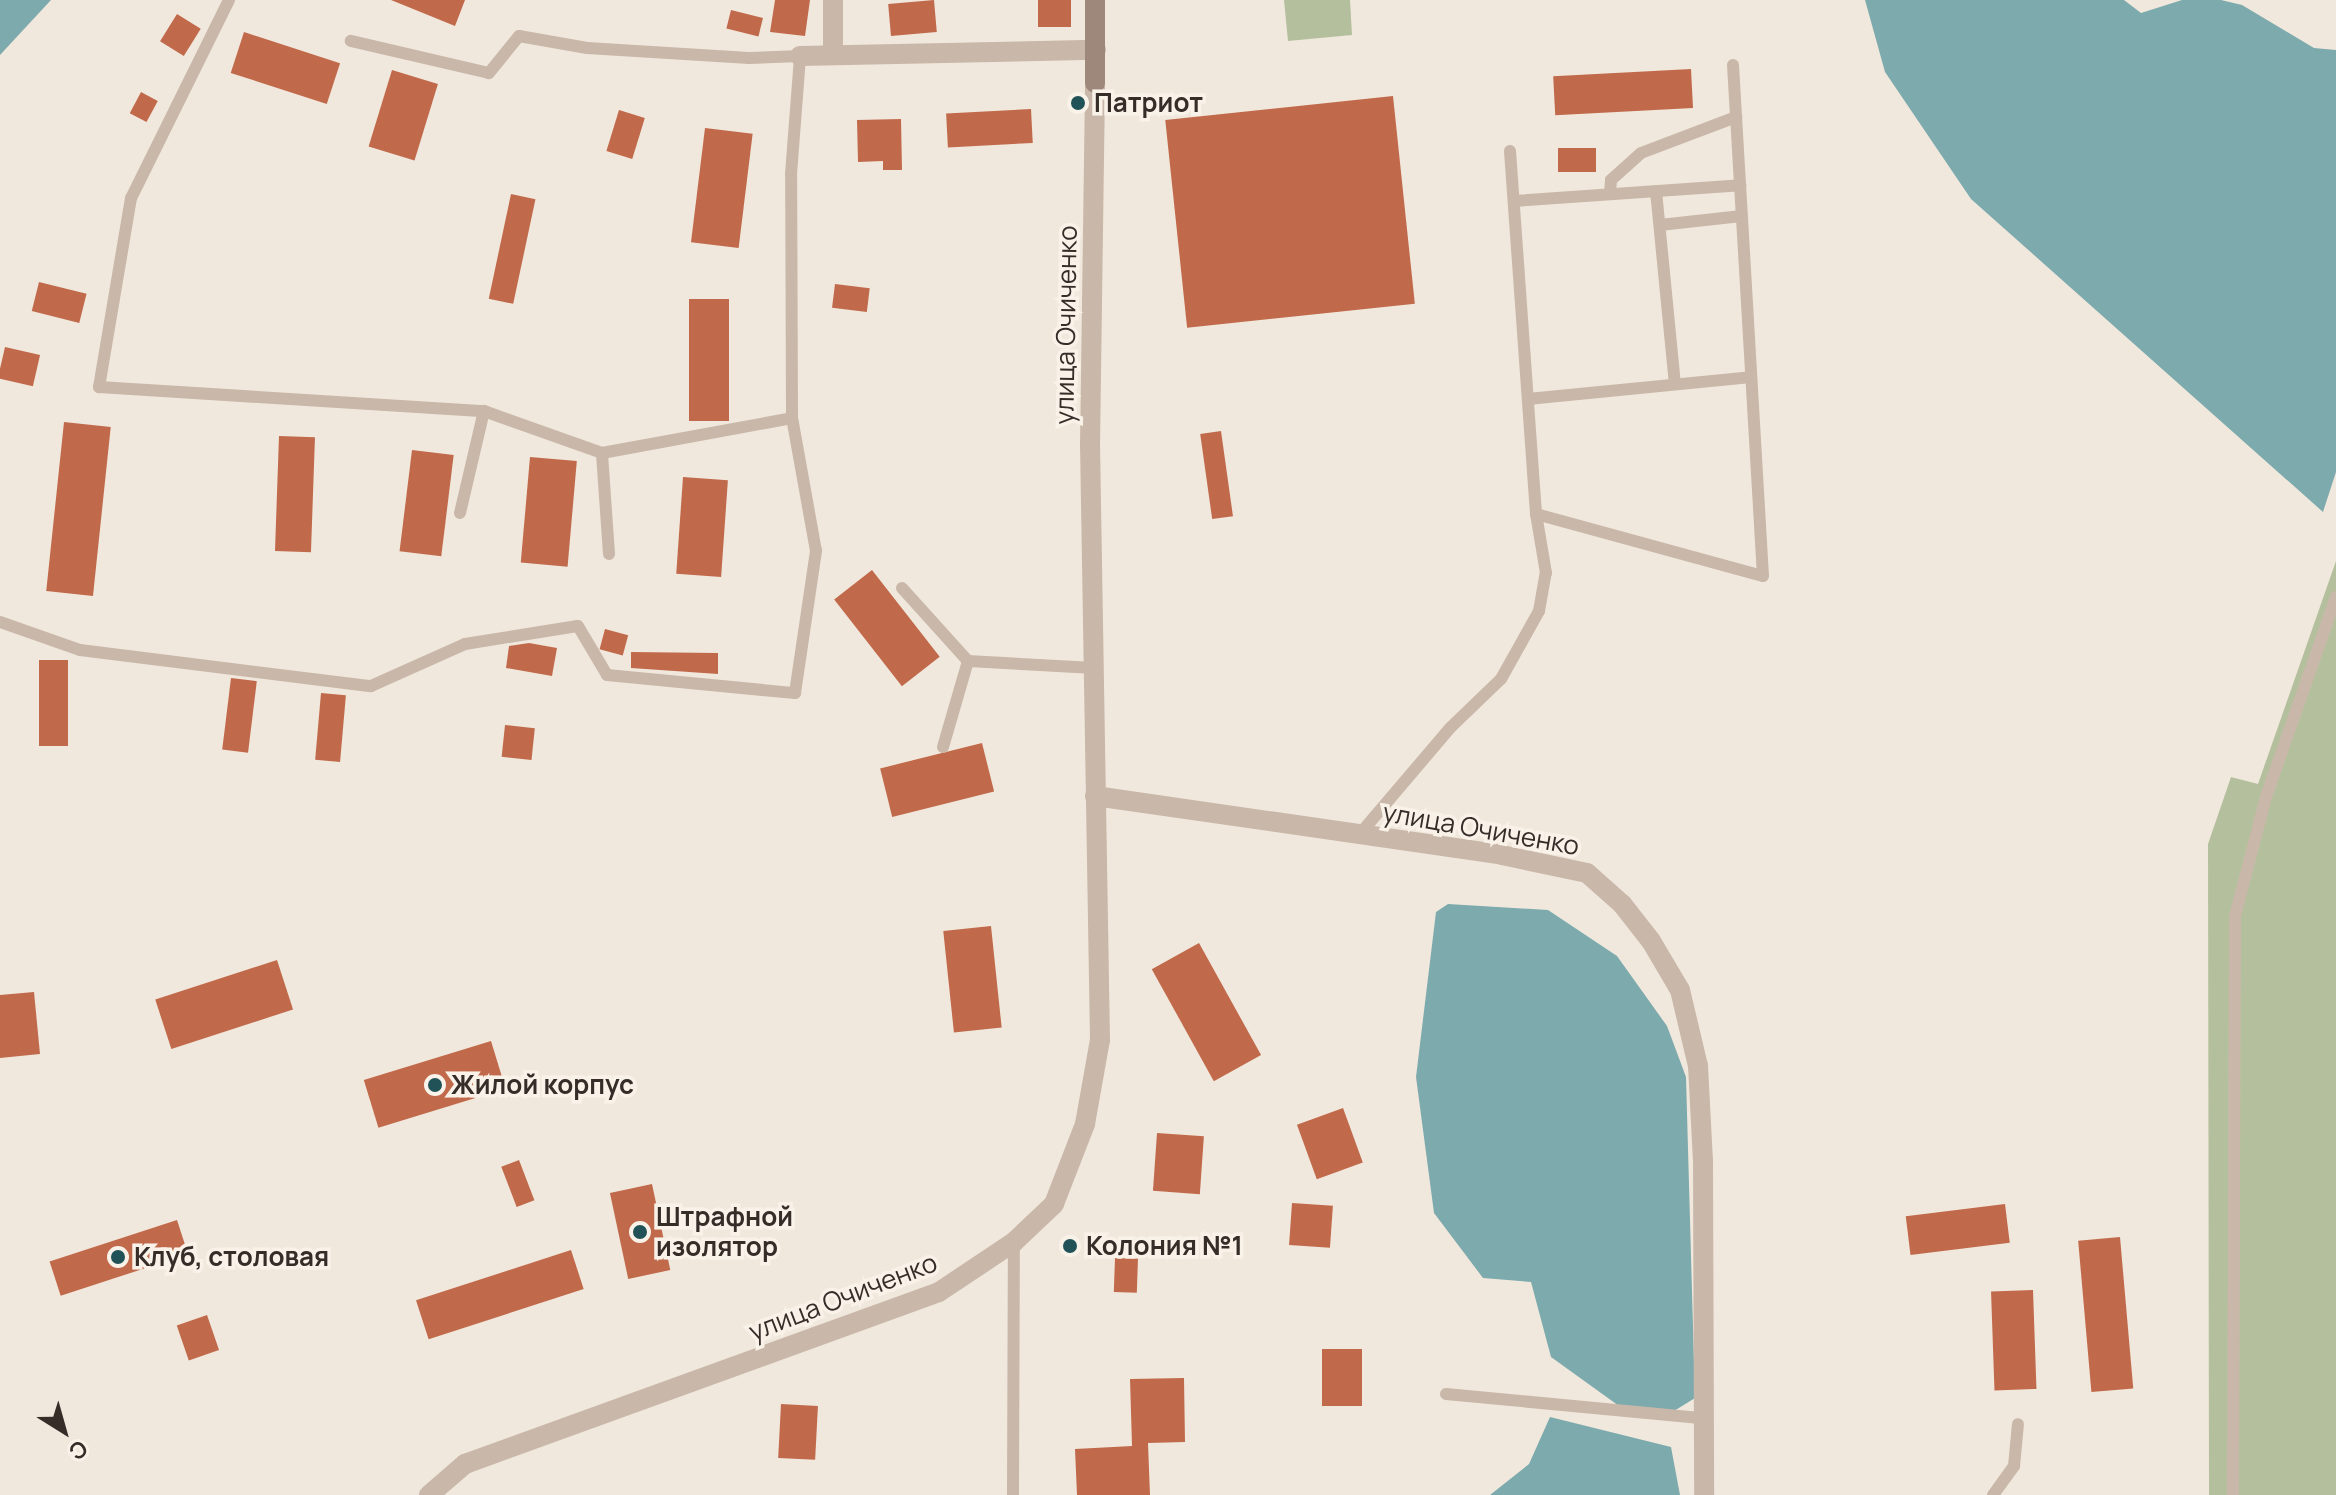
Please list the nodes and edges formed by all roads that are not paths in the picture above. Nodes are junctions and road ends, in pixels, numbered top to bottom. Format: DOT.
graph roads {
  1 [pos="229,0"];
  2 [pos="833,0"];
  3 [pos="1095,0"];
  4 [pos="351,41"];
  5 [pos="1096,50"];
  6 [pos="833,55"];
  7 [pos="800,56"];
  8 [pos="1733,65"];
  9 [pos="1736,117"];
  10 [pos="1510,151"];
  11 [pos="1740,185"];
  12 [pos="1656,191"];
  13 [pos="1610,194"];
  14 [pos="1514,201"];
  15 [pos="1742,216"];
  16 [pos="1660,225"];
  17 [pos="1751,377"];
  18 [pos="1675,384"];
  19 [pos="1528,399"];
  20 [pos="484,411"];
  21 [pos="792,418"];
  22 [pos="602,453"];
  23 [pos="460,513"];
  24 [pos="1536,514"];
  25 [pos="609,554"];
  26 [pos="902,588"];
  27 [pos="2336,597"];
  28 [pos="0,622"];
  29 [pos="968,661"];
  30 [pos="1094,668"];
  31 [pos="943,747"];
  32 [pos="1095,796"];
  33 [pos="1359,835"];
  34 [pos="1014,1242"];
  35 [pos="1446,1394"];
  36 [pos="1700,1418"];
  37 [pos="2018,1424"];
  38 [pos="429,1495"];
  39 [pos="1013,1495"];
  40 [pos="1704,1495"];
  41 [pos="1993,1495"];
  42 [pos="2233,1495"];
  1 -- 20 [label="lane"];
  2 -- 6 [label="street"];
  3 -- 5 [label="street, улица Очиченко"];
  4 -- 7 [label="lane"];
  5 -- 6 [label="street"];
  5 -- 30 [label="street, улица Очиченко"];
  6 -- 7 [label="street"];
  7 -- 21 [label="lane"];
  8 -- 9 [label="lane"];
  9 -- 11 [label="lane"];
  9 -- 13 [label="lane"];
  10 -- 14 [label="lane"];
  11 -- 12 [label="lane"];
  11 -- 15 [label="lane"];
  12 -- 13 [label="lane"];
  12 -- 16 [label="lane"];
  13 -- 14 [label="lane"];
  14 -- 19 [label="lane"];
  15 -- 16 [label="lane"];
  15 -- 17 [label="lane"];
  16 -- 18 [label="lane"];
  17 -- 18 [label="lane"];
  17 -- 24 [label="lane"];
  18 -- 19 [label="lane"];
  19 -- 24 [label="lane"];
  20 -- 22 [label="lane"];
  20 -- 23 [label="lane"];
  21 -- 22 [label="lane"];
  21 -- 28 [label="lane"];
  22 -- 25 [label="lane"];
  24 -- 33 [label="lane"];
  26 -- 29 [label="lane"];
  27 -- 42 [label="lane"];
  29 -- 30 [label="lane"];
  29 -- 31 [label="lane"];
  30 -- 32 [label="street, улица Очиченко"];
  32 -- 33 [label="street, улица Очиченко"];
  32 -- 34 [label="street, улица Очиченко"];
  33 -- 36 [label="street, улица Очиченко"];
  34 -- 38 [label="street, улица Очиченко"];
  34 -- 39 [label="lane"];
  35 -- 36 [label="lane"];
  36 -- 40 [label="street, улица Очиченко"];
  37 -- 41 [label="lane"];
}
